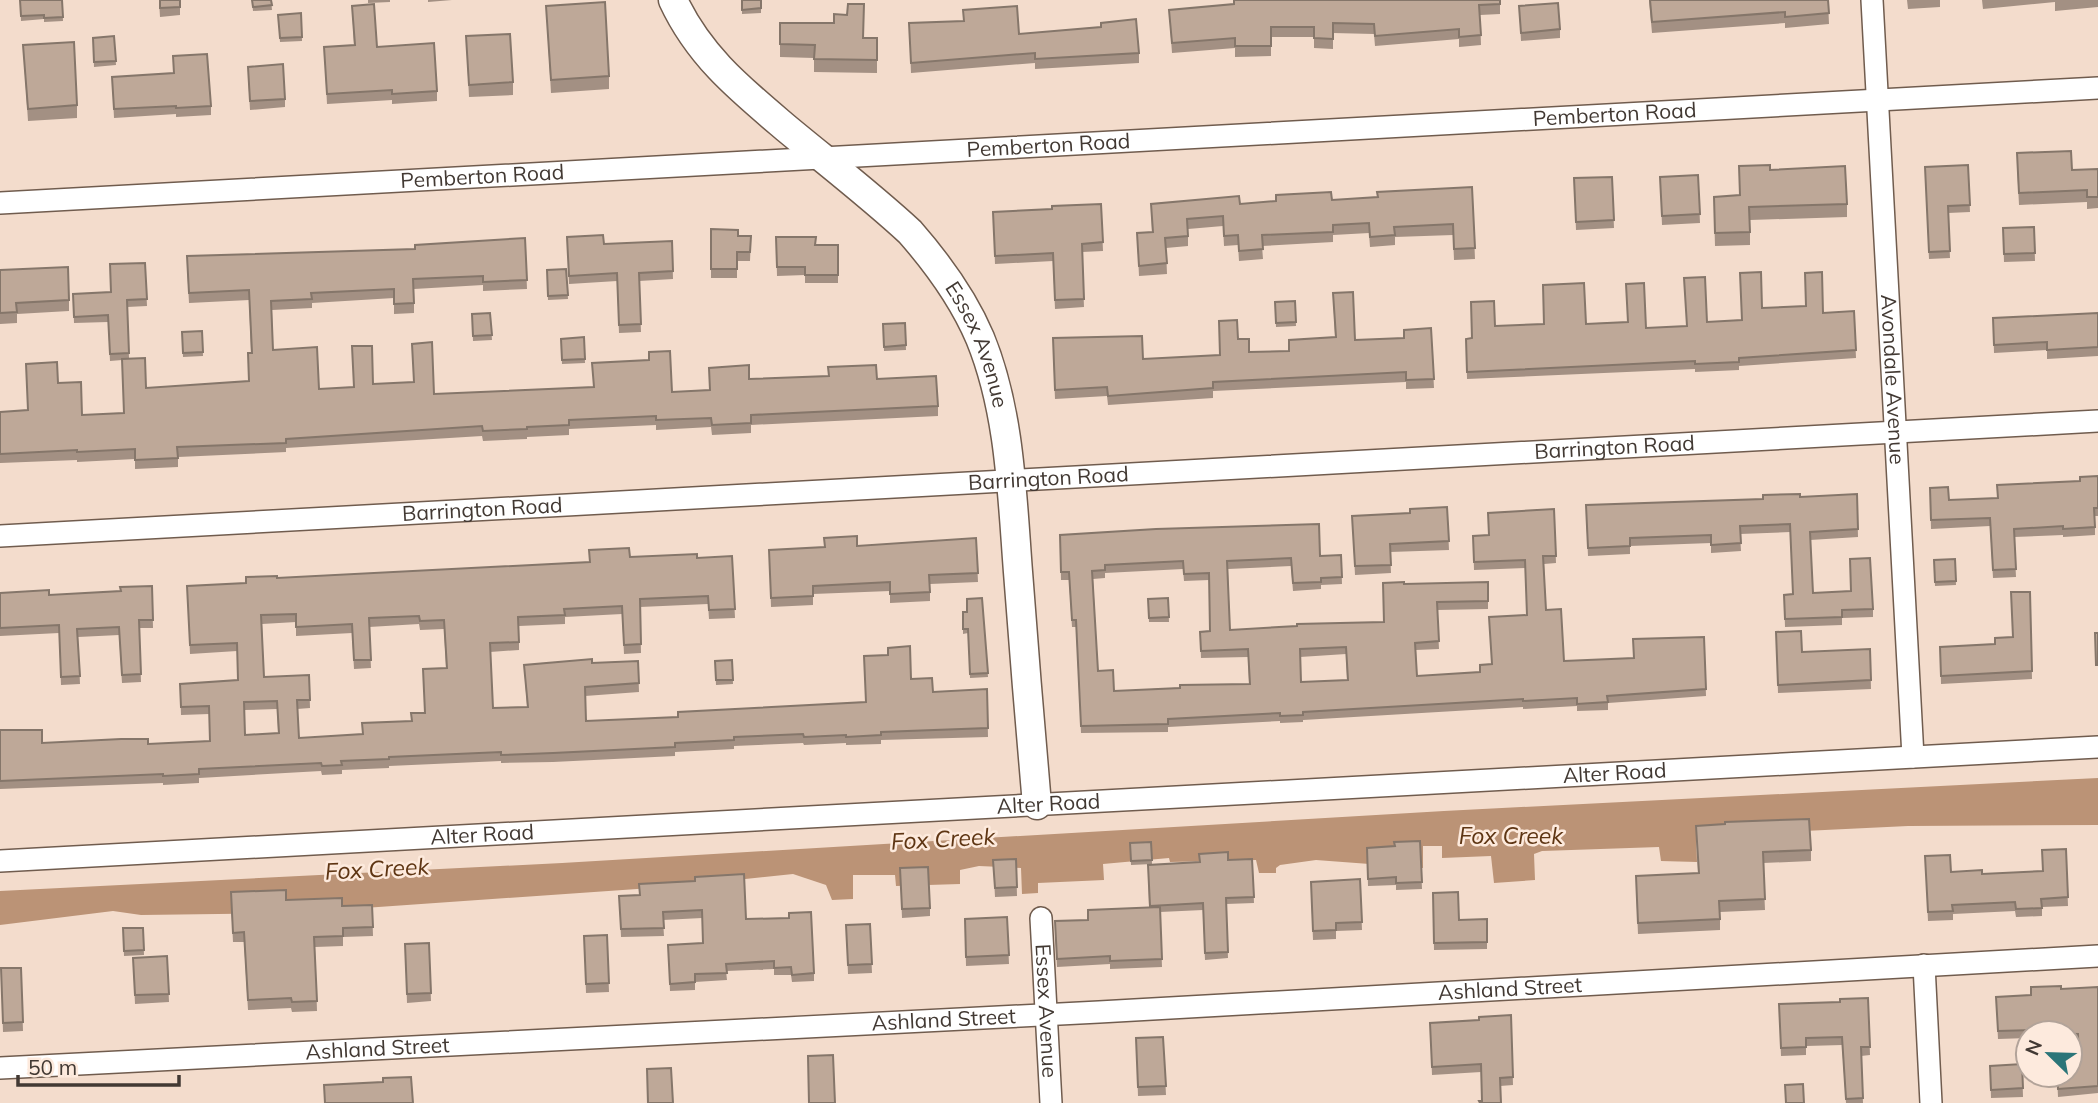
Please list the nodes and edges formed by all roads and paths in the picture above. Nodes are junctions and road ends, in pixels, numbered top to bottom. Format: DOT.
graph roads {
  1 [pos="673,0"];
  2 [pos="1872,0"];
  3 [pos="2098,88"];
  4 [pos="1878,101"];
  5 [pos="823,159"];
  6 [pos="0,203"];
  7 [pos="2098,421"];
  8 [pos="1896,433"];
  9 [pos="1010,481"];
  10 [pos="0,536"];
  11 [pos="2098,747"];
  12 [pos="1913,757"];
  13 [pos="1037,805"];
  14 [pos="0,861"];
  15 [pos="1041,918"];
  16 [pos="2098,956"];
  17 [pos="1924,965"];
  18 [pos="1046,1013"];
  19 [pos="0,1068"];
  20 [pos="1051,1103"];
  21 [pos="1931,1103"];
  1 -- 5 [label="street, Essex Avenue"];
  2 -- 4 [label="street, Avondale Avenue"];
  3 -- 4 [label="street, Pemberton Road"];
  4 -- 5 [label="street, Pemberton Road"];
  4 -- 8 [label="street, Avondale Avenue"];
  5 -- 6 [label="street, Pemberton Road"];
  5 -- 9 [label="street, Essex Avenue"];
  7 -- 8 [label="street, Barrington Road"];
  8 -- 9 [label="street, Barrington Road"];
  8 -- 12 [label="street, Avondale Avenue"];
  9 -- 10 [label="street, Barrington Road"];
  9 -- 13 [label="street, Essex Avenue"];
  11 -- 12 [label="street, Alter Road"];
  12 -- 13 [label="street, Alter Road"];
  13 -- 14 [label="street, Alter Road"];
  15 -- 18 [label="street, Essex Avenue"];
  16 -- 17 [label="street, Ashland Street"];
  17 -- 18 [label="street, Ashland Street"];
  17 -- 21 [label="street"];
  18 -- 19 [label="street, Ashland Street"];
  18 -- 20 [label="street, Essex Avenue"];
}
